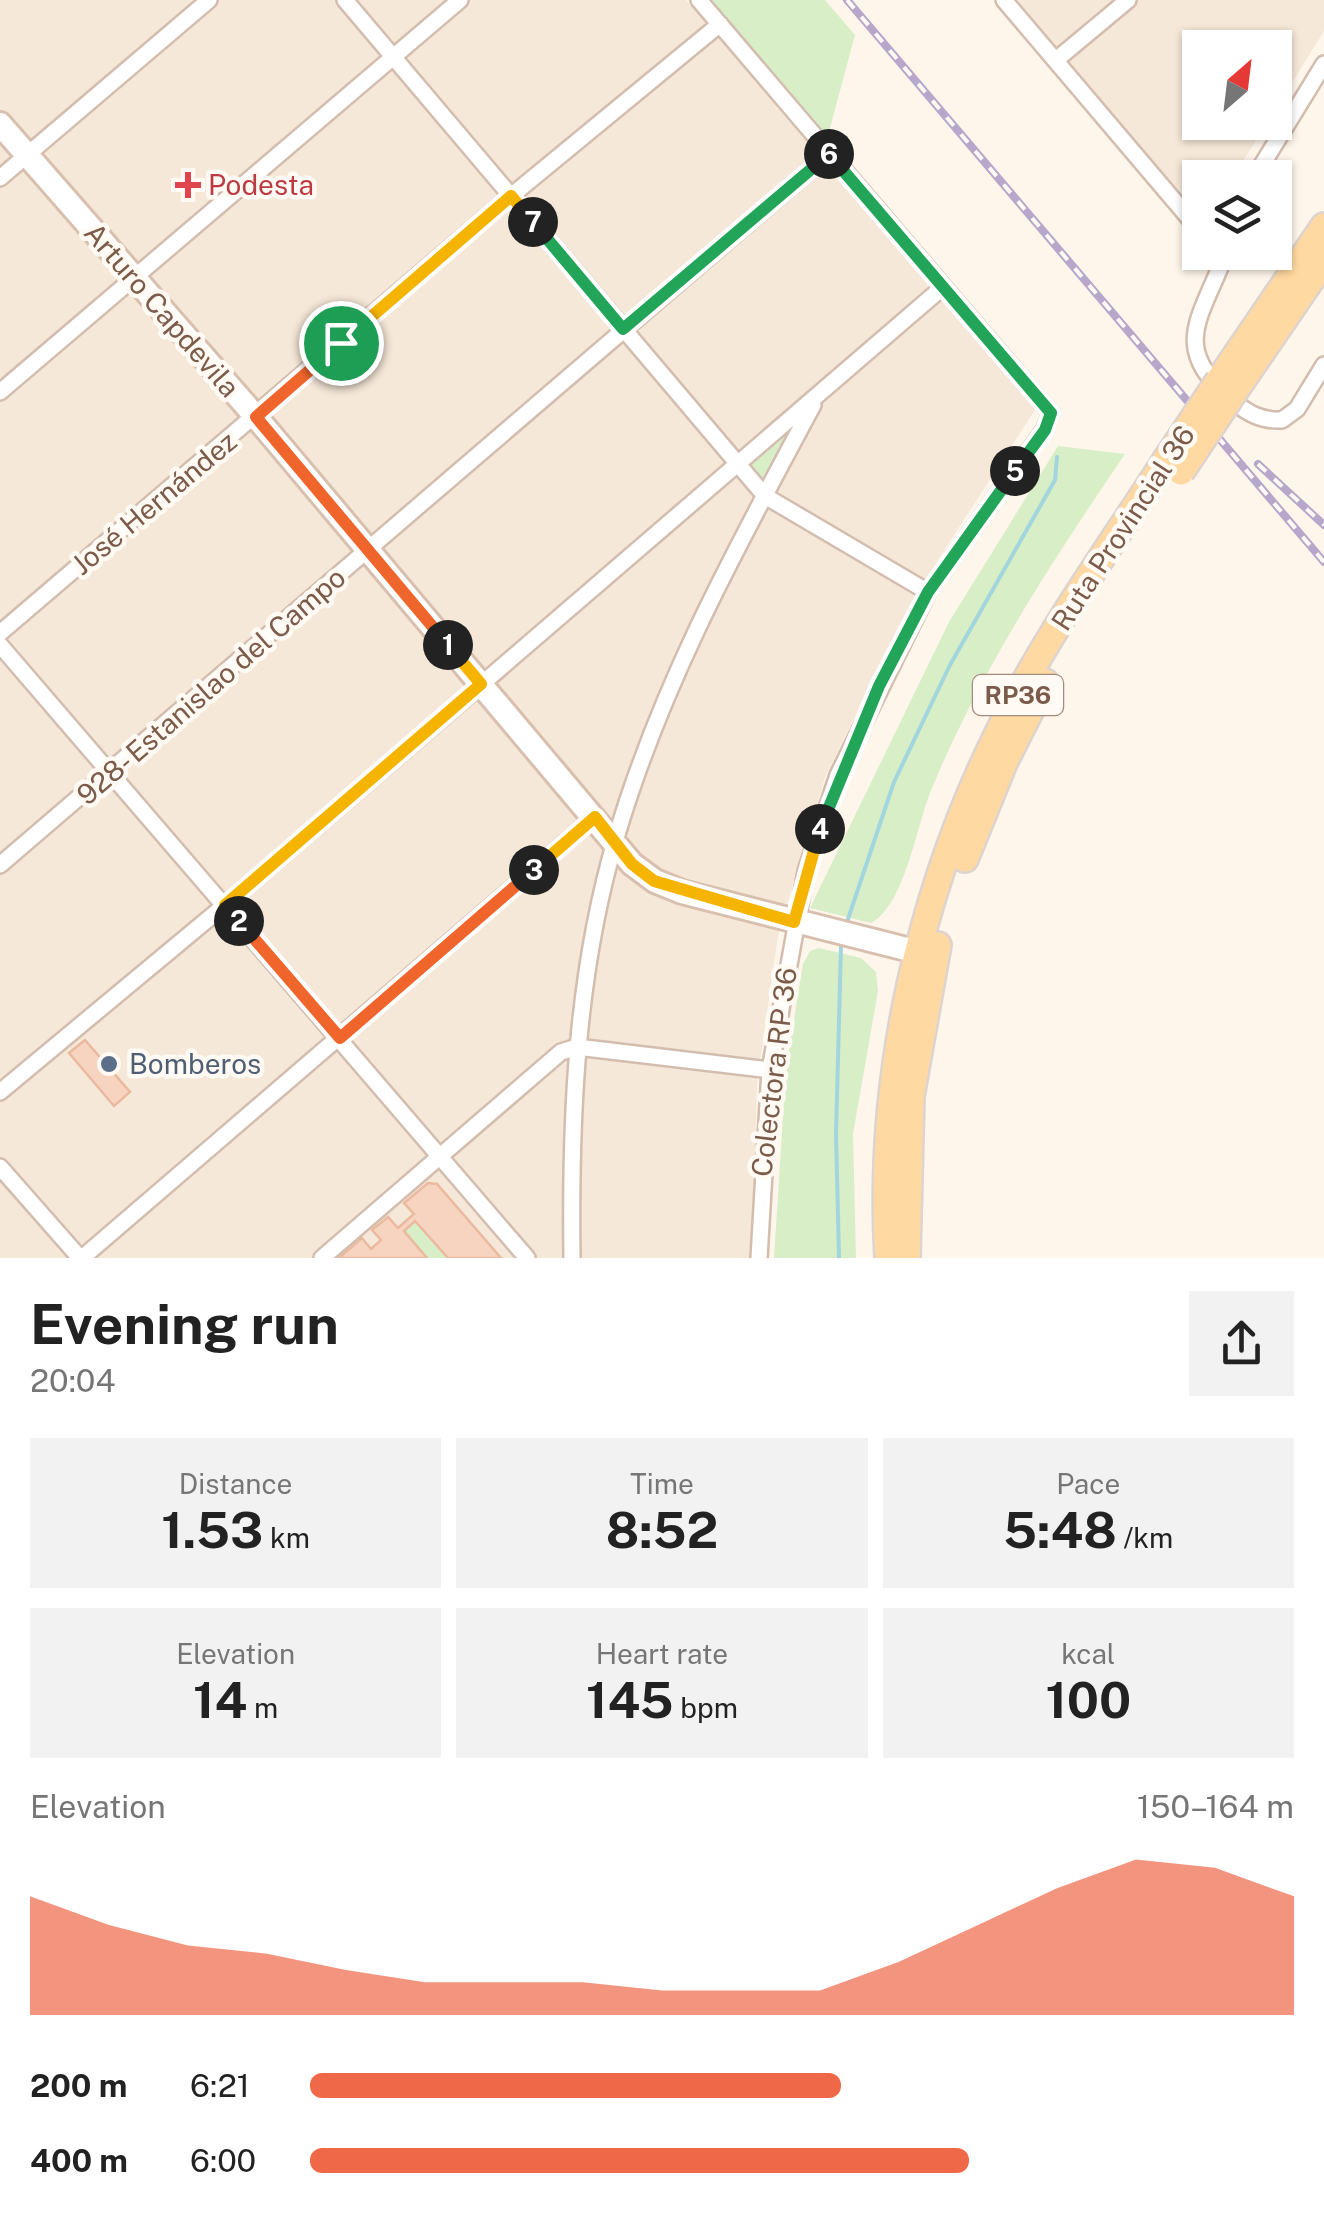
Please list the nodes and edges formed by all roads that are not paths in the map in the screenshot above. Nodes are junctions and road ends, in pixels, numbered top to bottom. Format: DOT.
graph roads {
  1 [pos="209,0"];
  2 [pos="345,0"];
  3 [pos="460,0"];
  4 [pos="699,0"];
  5 [pos="1004,0"];
  6 [pos="1128,0"];
  7 [pos="720,24"];
  8 [pos="392,56"];
  9 [pos="1056,60"];
  10 [pos="1324,64"];
  11 [pos="0,124"];
  12 [pos="830,153"];
  13 [pos="26,156"];
  14 [pos="1265,160"];
  15 [pos="0,178"];
  16 [pos="511,196"];
  17 [pos="1182,207"];
  18 [pos="1324,226"];
  19 [pos="1324,260"];
  20 [pos="1217,270"];
  21 [pos="134,279"];
  22 [pos="944,287"];
  23 [pos="623,329"];
  24 [pos="1324,364"];
  25 [pos="1227,385"];
  26 [pos="0,392"];
  27 [pos="818,394"];
  28 [pos="256,417"];
  29 [pos="736,463"];
  30 [pos="1173,467"];
  31 [pos="765,496"];
  32 [pos="368,550"];
  33 [pos="928,592"];
  34 [pos="0,633"];
  35 [pos="0,645"];
  36 [pos="481,684"];
  37 [pos="112,772"];
  38 [pos="595,817"];
  39 [pos="614,843"];
  40 [pos="0,865"];
  41 [pos="225,905"];
  42 [pos="794,922"];
  43 [pos="918,952"];
  44 [pos="340,1038"];
  45 [pos="577,1048"];
  46 [pos="770,1070"];
  47 [pos="0,1092"];
  48 [pos="906,1155"];
  49 [pos="439,1156"];
  50 [pos="0,1166"];
  51 [pos="81,1258"];
  52 [pos="322,1258"];
  53 [pos="527,1258"];
  54 [pos="572,1258"];
  55 [pos="759,1258"];
  56 [pos="888,1258"];
  57 [pos="907,1258"];
  58 [pos="918,1258"];
  1 -- 13 [label="street"];
  2 -- 8 [label="street"];
  3 -- 8 [label="street"];
  4 -- 7 [label="street"];
  5 -- 9 [label="street"];
  6 -- 9 [label="street"];
  7 -- 12 [label="street"];
  7 -- 16 [label="street, José Hernández"];
  8 -- 16 [label="street"];
  8 -- 21 [label="street"];
  9 -- 17 [label="street"];
  10 -- 14 [label="street"];
  11 -- 13 [label="street, Arturo Capdevila"];
  12 -- 22 [label="street"];
  12 -- 23 [label="street, 928- Estanislao del Campo"];
  13 -- 15 [label="street"];
  13 -- 21 [label="street, Arturo Capdevila"];
  16 -- 23 [label="street"];
  16 -- 28 [label="street, José Hernández"];
  18 -- 25 [label="main road, Ruta Provincial 36 / RP36"];
  19 -- 25 [label="main road, Ruta Provincial 36 / RP36"];
  20 -- 24 [label="street"];
  21 -- 26 [label="street"];
  21 -- 28 [label="street, Arturo Capdevila"];
  22 -- 27 [label="street"];
  22 -- 33 [label="street, Colectora RP 36"];
  23 -- 29 [label="street"];
  23 -- 32 [label="street, 928- Estanislao del Campo"];
  25 -- 30 [label="main road, Ruta Provincial 36 / RP36, bridge"];
  27 -- 29 [label="street"];
  27 -- 31 [label="street"];
  28 -- 32 [label="street, Arturo Capdevila"];
  28 -- 34 [label="street, José Hernández"];
  29 -- 31 [label="street"];
  29 -- 36 [label="street"];
  30 -- 43 [label="main road, Ruta Provincial 36 / RP36"];
  30 -- 48 [label="main road, Ruta Provincial 36 / RP36"];
  31 -- 33 [label="street"];
  31 -- 39 [label="street"];
  32 -- 36 [label="street, Arturo Capdevila"];
  32 -- 37 [label="street, 928- Estanislao del Campo"];
  33 -- 42 [label="street, Colectora RP 36"];
  35 -- 37 [label="street"];
  36 -- 38 [label="street, Arturo Capdevila"];
  36 -- 41 [label="street"];
  37 -- 40 [label="street, 928- Estanislao del Campo"];
  37 -- 41 [label="street"];
  38 -- 39 [label="street, Arturo Capdevila"];
  38 -- 44 [label="street"];
  39 -- 42 [label="street, Arturo Capdevila"];
  39 -- 45 [label="street"];
  41 -- 44 [label="street"];
  41 -- 47 [label="street"];
  42 -- 43 [label="street, Arturo Capdevila"];
  42 -- 46 [label="street, Colectora RP 36"];
  43 -- 56 [label="main road, Ruta Provincial 36 / RP36"];
  44 -- 49 [label="street"];
  44 -- 51 [label="street"];
  45 -- 46 [label="street"];
  45 -- 49 [label="street"];
  45 -- 54 [label="street"];
  46 -- 55 [label="street, Colectora RP 36"];
  48 -- 57 [label="main road, Ruta Provincial 36 / RP36"];
  48 -- 58 [label="main road"];
  49 -- 52 [label="street"];
  49 -- 53 [label="street"];
  50 -- 51 [label="street"];
}
